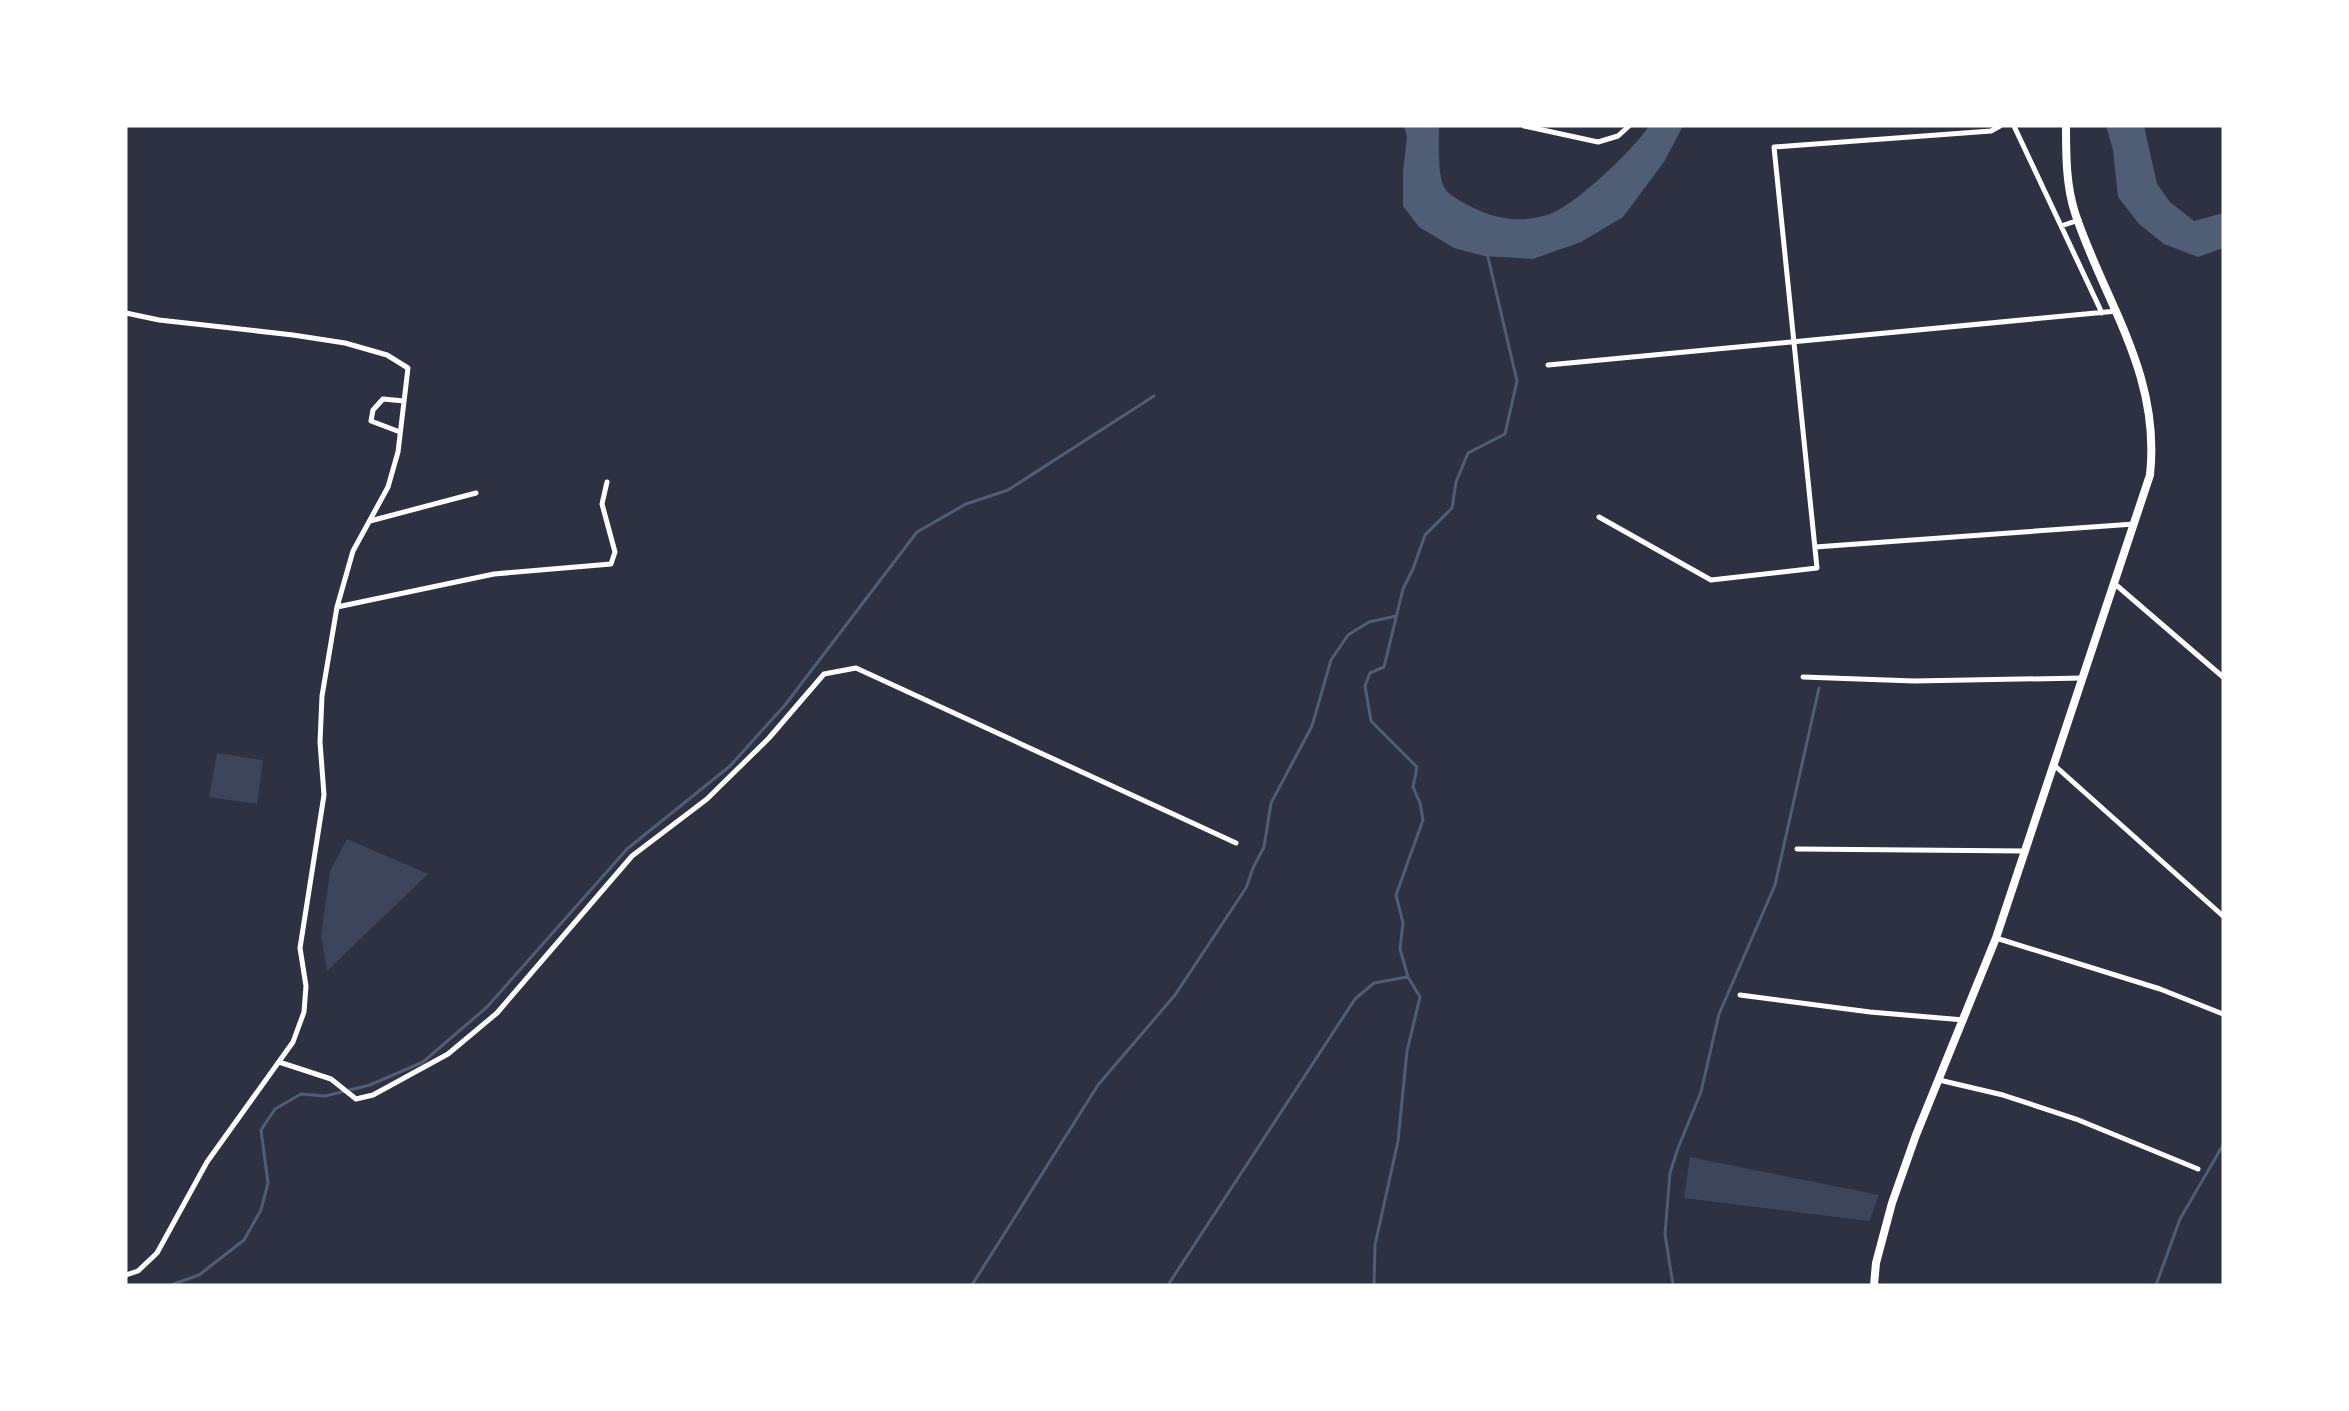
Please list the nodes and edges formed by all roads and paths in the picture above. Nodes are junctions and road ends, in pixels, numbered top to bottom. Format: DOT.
graph roads {
  1 [pos="1524,126"];
  2 [pos="1629,126"];
  3 [pos="2000,126"];
  4 [pos="2014,126"];
  5 [pos="2066,126"];
  6 [pos="2079,220"];
  7 [pos="2061,226"];
  8 [pos="2117,311"];
  9 [pos="126,313"];
  10 [pos="2102,313"];
  11 [pos="1794,342"];
  12 [pos="1548,365"];
  13 [pos="404,401"];
  14 [pos="400,432"];
  15 [pos="608,482"];
  16 [pos="476,493"];
  17 [pos="1599,517"];
  18 [pos="370,521"];
  19 [pos="2134,524"];
  20 [pos="1815,547"];
  21 [pos="2115,584"];
  22 [pos="337,607"];
  23 [pos="1803,677"];
  24 [pos="2223,677"];
  25 [pos="2083,678"];
  26 [pos="2054,765"];
  27 [pos="1236,843"];
  28 [pos="1797,849"];
  29 [pos="2025,851"];
  30 [pos="2223,915"];
  31 [pos="1996,938"];
  32 [pos="1740,995"];
  33 [pos="2223,1014"];
  34 [pos="1964,1020"];
  35 [pos="279,1062"];
  36 [pos="1939,1080"];
  37 [pos="2198,1169"];
  38 [pos="126,1275"];
  39 [pos="1874,1285"];
  1 -- 2 [label="street"];
  3 -- 11 [label="street"];
  4 -- 7 [label="street"];
  5 -- 6 [label="main road"];
  6 -- 7 [label="street"];
  6 -- 8 [label="main road"];
  7 -- 10 [label="street"];
  8 -- 10 [label="street"];
  8 -- 19 [label="main road"];
  9 -- 13 [label="street"];
  10 -- 11 [label="street"];
  11 -- 12 [label="street"];
  11 -- 20 [label="street"];
  13 -- 14 [label="street"];
  13 -- 14 [label="street"];
  14 -- 18 [label="street"];
  15 -- 22 [label="street"];
  16 -- 18 [label="street"];
  17 -- 20 [label="street"];
  18 -- 22 [label="street"];
  19 -- 20 [label="street"];
  19 -- 21 [label="main road"];
  21 -- 24 [label="street"];
  21 -- 25 [label="main road"];
  22 -- 35 [label="street"];
  23 -- 25 [label="street"];
  25 -- 26 [label="main road"];
  26 -- 29 [label="main road"];
  26 -- 30 [label="street"];
  27 -- 35 [label="street"];
  28 -- 29 [label="street"];
  29 -- 31 [label="main road"];
  31 -- 33 [label="street"];
  31 -- 34 [label="main road"];
  32 -- 34 [label="street"];
  34 -- 36 [label="main road"];
  35 -- 38 [label="street"];
  36 -- 37 [label="street"];
  36 -- 39 [label="main road"];
}
